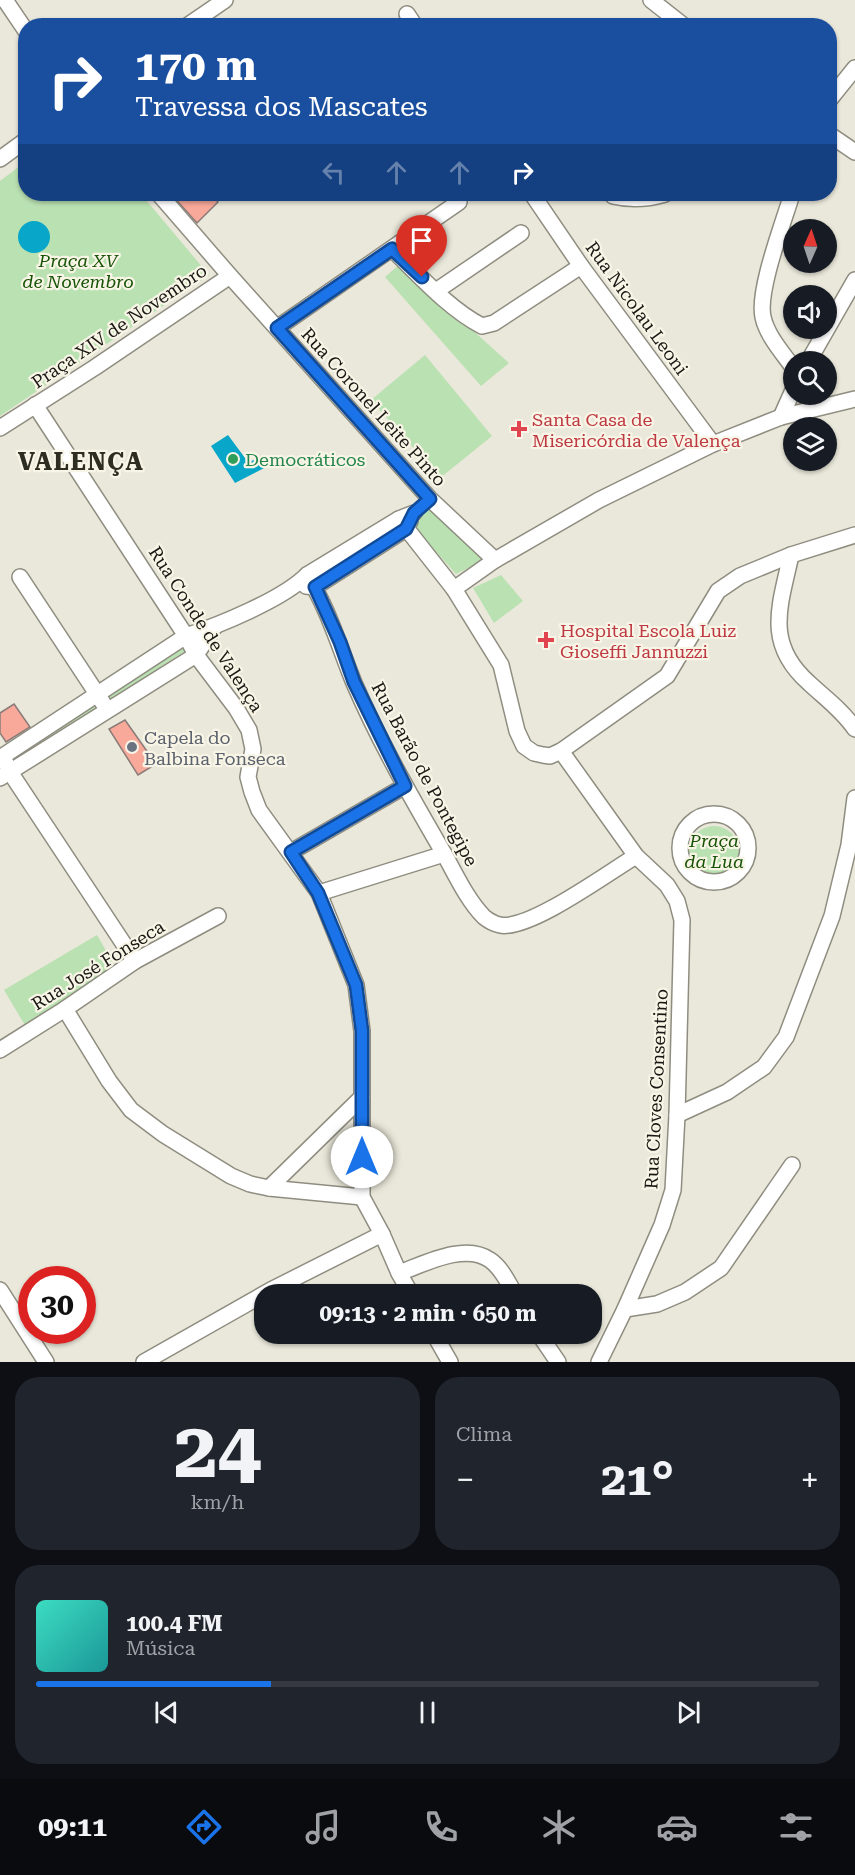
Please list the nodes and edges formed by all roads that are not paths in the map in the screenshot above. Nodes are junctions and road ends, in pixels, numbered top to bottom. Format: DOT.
graph roads {
  1 [pos="5,0"];
  2 [pos="225,0"];
  3 [pos="651,0"];
  4 [pos="199,18"];
  5 [pos="674,18"];
  6 [pos="18,19"];
  7 [pos="855,68"];
  8 [pos="837,90"];
  9 [pos="837,140"];
  10 [pos="18,146"];
  11 [pos="855,152"];
  12 [pos="0,159"];
  13 [pos="165,201"];
  14 [pos="537,201"];
  15 [pos="790,201"];
  16 [pos="459,202"];
  17 [pos="521,233"];
  18 [pos="392,249"];
  19 [pos="581,266"];
  20 [pos="230,276"];
  21 [pos="855,280"];
  22 [pos="436,291"];
  23 [pos="277,328"];
  24 [pos="814,351"];
  25 [pos="783,354"];
  26 [pos="854,401"];
  27 [pos="35,405"];
  28 [pos="786,405"];
  29 [pos="780,417"];
  30 [pos="0,428"];
  31 [pos="712,444"];
  32 [pos="430,499"];
  33 [pos="402,524"];
  34 [pos="855,535"];
  35 [pos="791,555"];
  36 [pos="495,560"];
  37 [pos="20,577"];
  38 [pos="306,582"];
  39 [pos="454,589"];
  40 [pos="215,626"];
  41 [pos="186,636"];
  42 [pos="196,655"];
  43 [pos="97,695"];
  44 [pos="107,711"];
  45 [pos="855,729"];
  46 [pos="561,751"];
  47 [pos="1,755"];
  48 [pos="5,775"];
  49 [pos="405,786"];
  50 [pos="855,798"];
  51 [pos="291,852"];
  52 [pos="444,854"];
  53 [pos="636,856"];
  54 [pos="691,874"];
  55 [pos="667,885"];
  56 [pos="318,893"];
  57 [pos="218,916"];
  58 [pos="135,961"];
  59 [pos="65,1009"];
  60 [pos="0,1050"];
  61 [pos="362,1097"];
  62 [pos="677,1115"];
  63 [pos="792,1165"];
  64 [pos="269,1188"];
  65 [pos="362,1197"];
  66 [pos="382,1234"];
  67 [pos="399,1273"];
  68 [pos="405,1284"];
  69 [pos="509,1284"];
  70 [pos="0,1290"];
  71 [pos="625,1309"];
  72 [pos="440,1344"];
  73 [pos="546,1344"];
  74 [pos="46,1362"];
  75 [pos="144,1362"];
  76 [pos="450,1362"];
  77 [pos="558,1362"];
  78 [pos="599,1362"];
  1 -- 6 [label="street"];
  2 -- 4 [label="street"];
  3 -- 5 [label="street"];
  7 -- 8 [label="street"];
  9 -- 11 [label="street"];
  10 -- 12 [label="street"];
  13 -- 20 [label="street, Rua Coronel Leite Pinto"];
  14 -- 19 [label="street, Rua Nicolau Leoni"];
  15 -- 25 [label="street"];
  16 -- 18 [label="street"];
  17 -- 22 [label="street"];
  18 -- 22 [label="street"];
  18 -- 23 [label="street"];
  19 -- 22 [label="street"];
  19 -- 31 [label="street, Rua Nicolau Leoni"];
  20 -- 23 [label="street, Rua Coronel Leite Pinto"];
  20 -- 27 [label="street, Praça XIV de Novembro"];
  21 -- 24 [label="street"];
  23 -- 32 [label="street, Rua Coronel Leite Pinto"];
  26 -- 29 [label="street"];
  27 -- 30 [label="street, Praça XIV de Novembro"];
  27 -- 41 [label="street, Rua Conde de Valença"];
  28 -- 29 [label="street"];
  29 -- 31 [label="street"];
  31 -- 36 [label="street"];
  32 -- 33 [label="street"];
  32 -- 36 [label="street, Rua Coronel Leite Pinto"];
  33 -- 38 [label="street"];
  33 -- 39 [label="street"];
  34 -- 35 [label="street"];
  35 -- 45 [label="street"];
  35 -- 46 [label="street"];
  36 -- 39 [label="street"];
  37 -- 43 [label="street"];
  38 -- 40 [label="street"];
  38 -- 49 [label="street, Rua Barão de Pontegipe"];
  39 -- 46 [label="street"];
  40 -- 41 [label="street"];
  40 -- 42 [label="street"];
  41 -- 42 [label="street, Rua Conde de Valença"];
  41 -- 43 [label="street"];
  42 -- 44 [label="street"];
  42 -- 51 [label="street, Rua Conde de Valença"];
  43 -- 44 [label="street"];
  43 -- 47 [label="street"];
  44 -- 48 [label="street"];
  46 -- 53 [label="street, Rua Cloves Consentino"];
  47 -- 48 [label="street"];
  48 -- 58 [label="street"];
  49 -- 51 [label="street"];
  49 -- 52 [label="street, Rua Barão de Pontegipe"];
  50 -- 62 [label="street"];
  51 -- 56 [label="street, Rua Conde de Valença"];
  52 -- 53 [label="street, Rua Barão de Pontegipe"];
  52 -- 56 [label="street"];
  53 -- 55 [label="street, Rua Cloves Consentino"];
  54 -- 54 [label="street"];
  54 -- 55 [label="street"];
  55 -- 62 [label="street, Rua Cloves Consentino"];
  56 -- 61 [label="street, Rua Conde de Valença"];
  57 -- 58 [label="street, Rua José Fonseca"];
  58 -- 59 [label="street, Rua José Fonseca"];
  59 -- 60 [label="street, Rua José Fonseca"];
  59 -- 64 [label="street"];
  61 -- 64 [label="street"];
  61 -- 65 [label="street, Rua Conde de Valença"];
  62 -- 71 [label="street, Rua Cloves Consentino"];
  63 -- 71 [label="street"];
  64 -- 65 [label="street"];
  65 -- 66 [label="street"];
  66 -- 67 [label="street"];
  66 -- 75 [label="street"];
  67 -- 68 [label="street"];
  67 -- 69 [label="street"];
  70 -- 74 [label="street"];
  71 -- 78 [label="street, Rua Cloves Consentino"];
  72 -- 76 [label="street"];
  73 -- 77 [label="street"];
}
